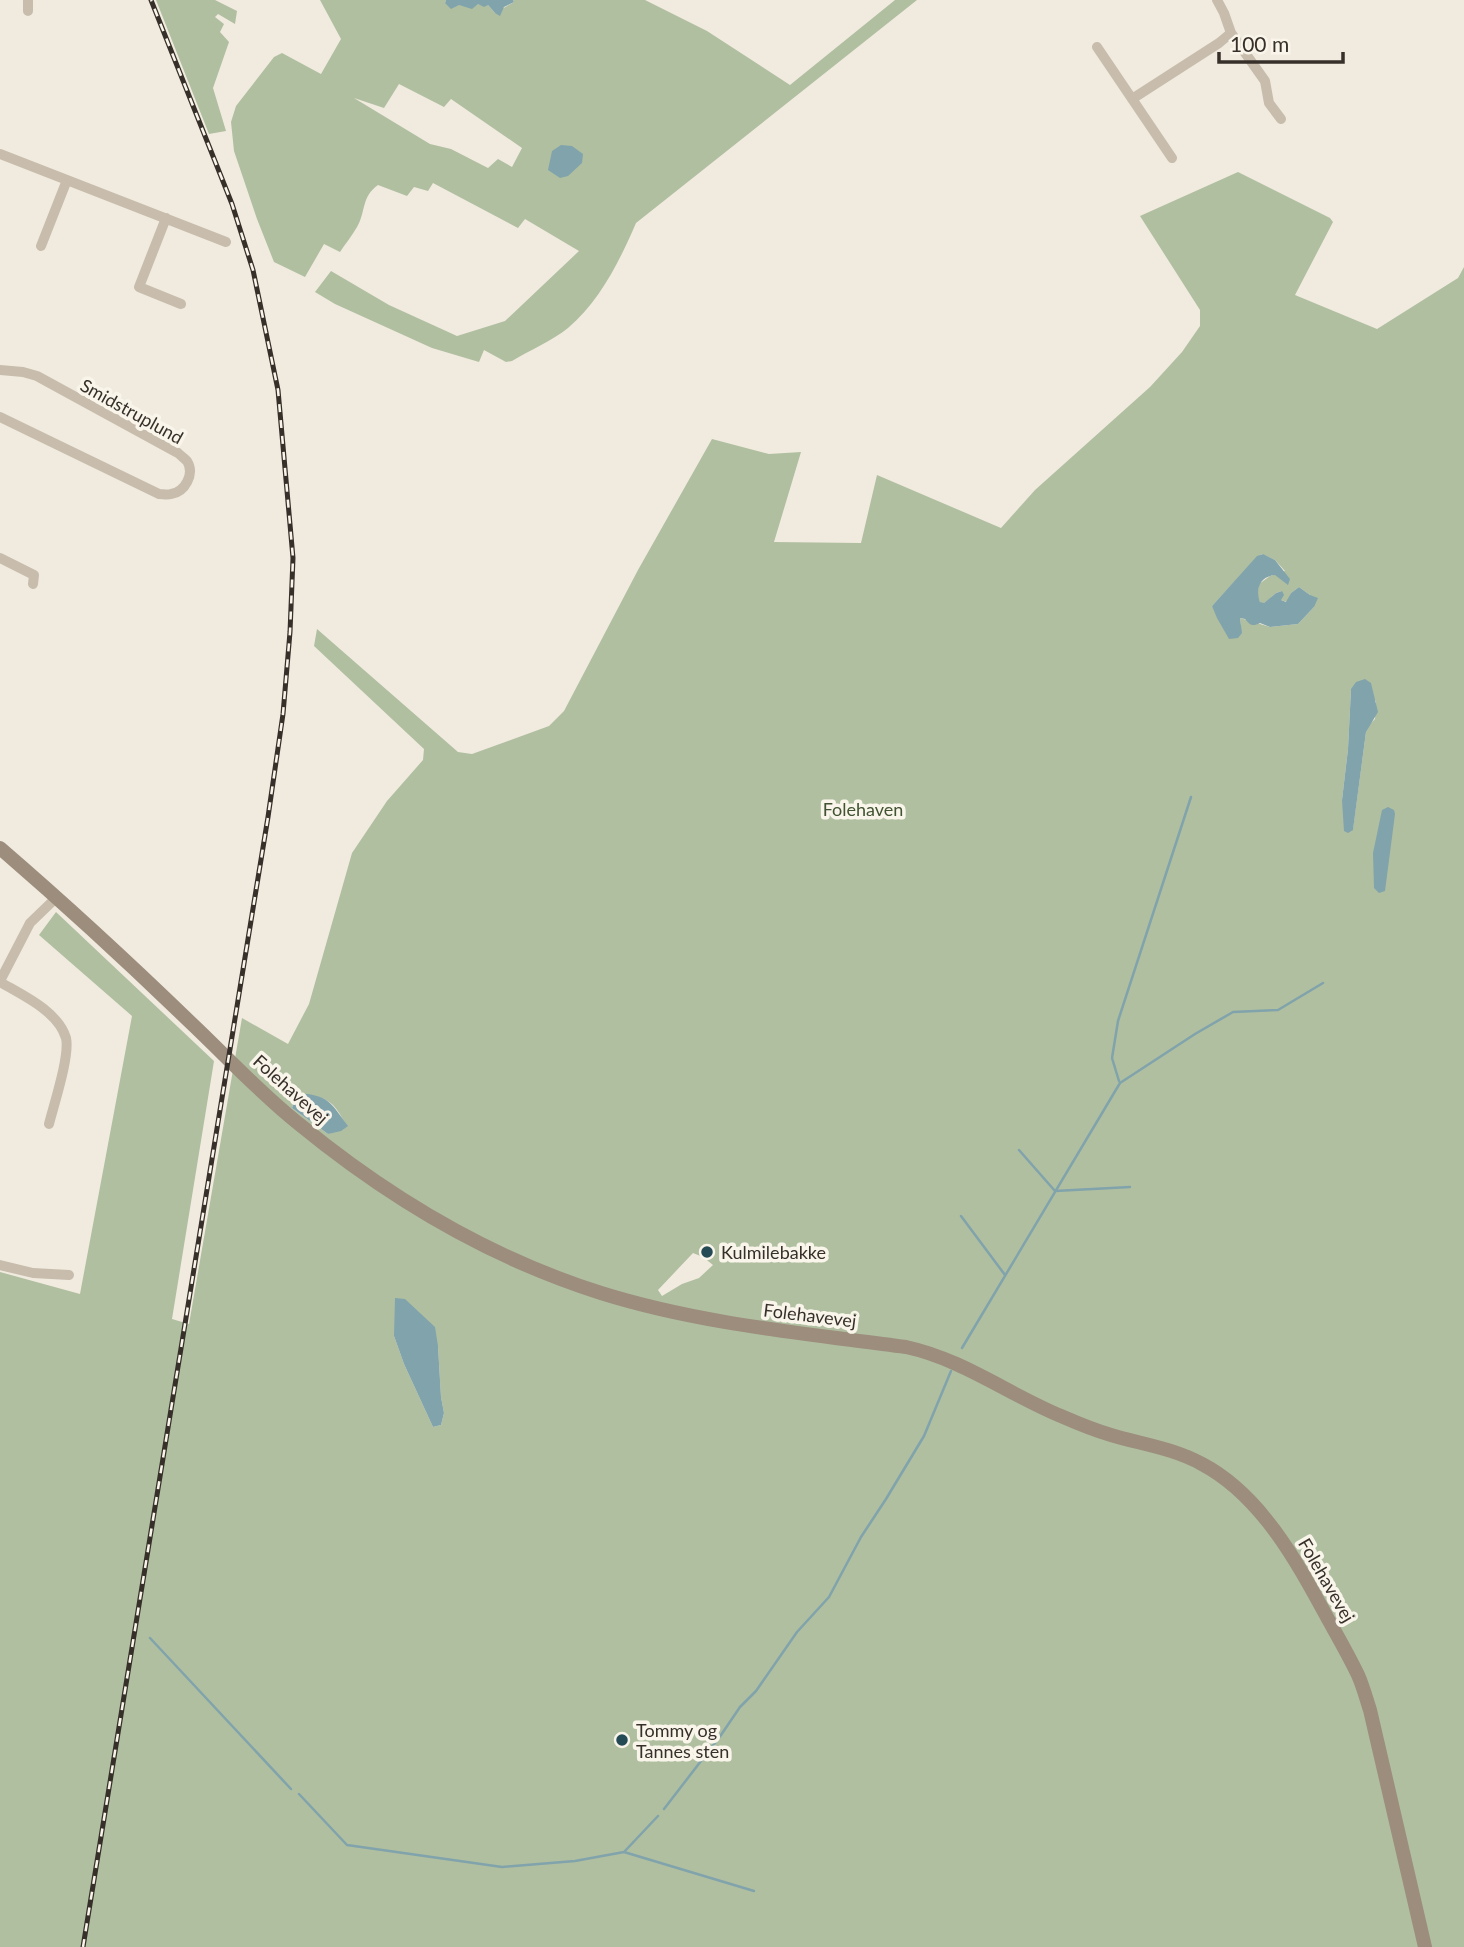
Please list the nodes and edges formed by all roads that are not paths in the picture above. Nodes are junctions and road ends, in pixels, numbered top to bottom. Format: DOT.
graph roads {
  1 [pos="1217,0"];
  2 [pos="1231,33"];
  3 [pos="1097,47"];
  4 [pos="1132,99"];
  5 [pos="1282,119"];
  6 [pos="0,154"];
  7 [pos="1172,158"];
  8 [pos="67,180"];
  9 [pos="166,218"];
  10 [pos="226,242"];
  11 [pos="41,246"];
  12 [pos="181,304"];
  13 [pos="0,370"];
  14 [pos="0,417"];
  15 [pos="0,558"];
  16 [pos="33,584"];
  17 [pos="0,848"];
  18 [pos="57,897"];
  19 [pos="0,982"];
  20 [pos="49,1124"];
  21 [pos="0,1265"];
  22 [pos="69,1275"];
  23 [pos="1425,1947"];
  1 -- 2 [label="street"];
  2 -- 4 [label="street"];
  2 -- 5 [label="street"];
  3 -- 4 [label="street"];
  4 -- 7 [label="street"];
  6 -- 8 [label="street"];
  8 -- 9 [label="street"];
  8 -- 11 [label="street"];
  9 -- 10 [label="street"];
  9 -- 12 [label="street"];
  13 -- 14 [label="street, Smidstruplund"];
  15 -- 16 [label="street"];
  17 -- 18 [label="street, Folehavevej"];
  18 -- 19 [label="street"];
  18 -- 23 [label="street, Folehavevej"];
  19 -- 20 [label="street"];
  21 -- 22 [label="street"];
}
